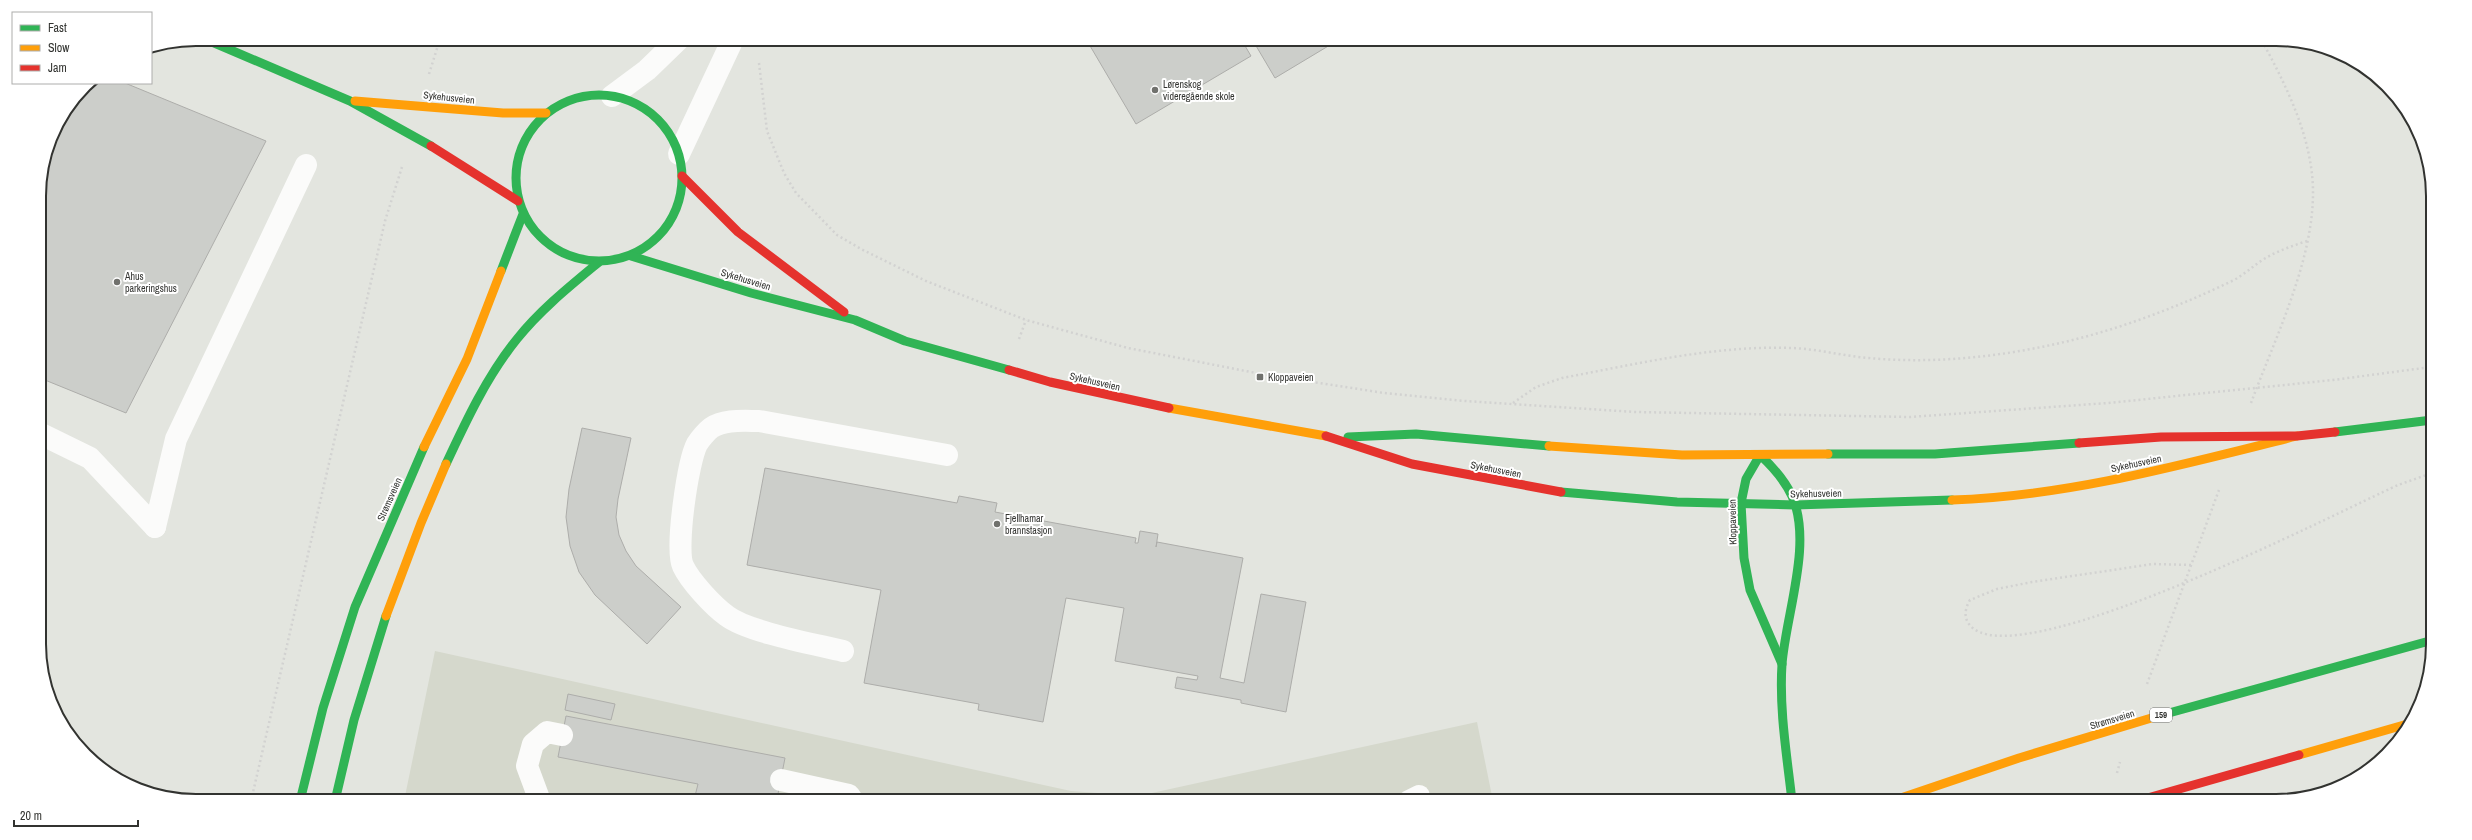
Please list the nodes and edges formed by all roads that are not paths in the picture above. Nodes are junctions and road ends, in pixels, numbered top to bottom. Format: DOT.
graph roads {
  1 [pos="221,46"];
  2 [pos="672,46"];
  3 [pos="730,46"];
  4 [pos="612,96"];
  5 [pos="350,101"];
  6 [pos="546,113"];
  7 [pos="679,154"];
  8 [pos="306,165"];
  9 [pos="682,176"];
  10 [pos="518,201"];
  11 [pos="523,214"];
  12 [pos="631,256"];
  13 [pos="599,262"];
  14 [pos="855,320"];
  15 [pos="2426,421"];
  16 [pos="46,436"];
  17 [pos="2297,436"];
  18 [pos="1337,438"];
  19 [pos="947,455"];
  20 [pos="1760,455"];
  21 [pos="1741,503"];
  22 [pos="1795,505"];
  23 [pos="2426,642"];
  24 [pos="843,651"];
  25 [pos="1782,664"];
  26 [pos="2402,725"];
  27 [pos="562,735"];
  28 [pos="781,780"];
  29 [pos="302,794"];
  30 [pos="336,794"];
  31 [pos="537,794"];
  32 [pos="844,794"];
  33 [pos="1791,794"];
  34 [pos="1913,794"];
  35 [pos="2162,794"];
  1 -- 5 [label="main road, Sykehusveien"];
  2 -- 4 [label="street"];
  3 -- 7 [label="street"];
  4 -- 6 [label="main road"];
  4 -- 7 [label="main road"];
  5 -- 6 [label="main road, Sykehusveien"];
  5 -- 10 [label="main road, Sykehusveien"];
  6 -- 10 [label="main road"];
  7 -- 9 [label="main road"];
  8 -- 16 [label="street"];
  9 -- 12 [label="main road"];
  9 -- 14 [label="main road, Sykehusveien"];
  10 -- 11 [label="main road"];
  11 -- 13 [label="main road"];
  11 -- 29 [label="main road, Strømsveien"];
  12 -- 13 [label="main road"];
  12 -- 14 [label="main road, Sykehusveien"];
  13 -- 30 [label="main road"];
  14 -- 18 [label="main road, Sykehusveien"];
  15 -- 17 [label="main road, Sykehusveien"];
  17 -- 20 [label="main road, Sykehusveien"];
  17 -- 22 [label="main road, Sykehusveien"];
  18 -- 20 [label="main road, Sykehusveien"];
  18 -- 21 [label="main road, Sykehusveien"];
  19 -- 24 [label="street"];
  20 -- 21 [label="main road, Kloppaveien"];
  20 -- 22 [label="main road, Kloppaveien"];
  21 -- 22 [label="main road, Sykehusveien"];
  21 -- 25 [label="main road, Kloppaveien"];
  22 -- 25 [label="main road, Kloppaveien"];
  23 -- 34 [label="main road, Strømsveien / 159"];
  25 -- 33 [label="main road, Kloppaveien"];
  26 -- 35 [label="main road"];
  27 -- 31 [label="street"];
  28 -- 32 [label="street"];
}
